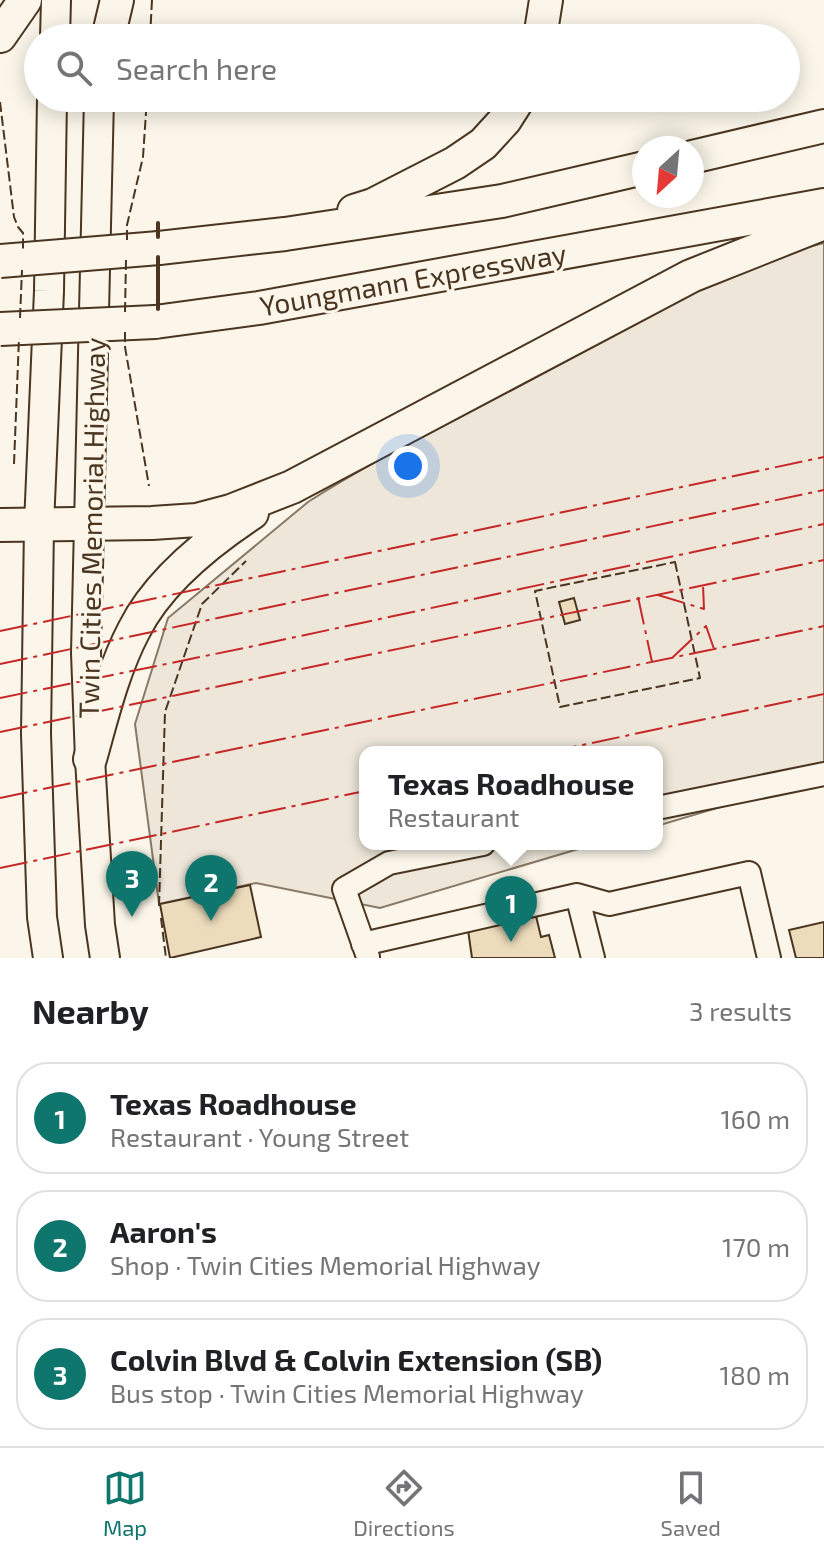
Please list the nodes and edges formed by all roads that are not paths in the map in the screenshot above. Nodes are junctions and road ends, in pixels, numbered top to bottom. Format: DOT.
graph roads {
  1 [pos="25,0"];
  2 [pos="56,0"];
  3 [pos="103,0"];
  4 [pos="117,0"];
  5 [pos="546,0"];
  6 [pos="55,24"];
  7 [pos="102,24"];
  8 [pos="111,24"];
  9 [pos="542,24"];
  10 [pos="0,36"];
  11 [pos="52,112"];
  12 [pos="99,112"];
  13 [pos="510,112"];
  14 [pos="824,126"];
  15 [pos="704,154"];
  16 [pos="632,171"];
  17 [pos="824,205"];
  18 [pos="824,223"];
  19 [pos="285,234"];
  20 [pos="0,261"];
  21 [pos="0,329"];
  22 [pos="292,487"];
  23 [pos="88,523"];
  24 [pos="0,525"];
  25 [pos="39,525"];
  26 [pos="90,759"];
  27 [pos="824,774"];
  28 [pos="663,807"];
  29 [pos="453,850"];
  30 [pos="577,895"];
  31 [pos="366,951"];
  32 [pos="48,958"];
  33 [pos="105,958"];
  34 [pos="593,958"];
  35 [pos="769,958"];
  1 -- 10 [label="highway"];
  2 -- 6 [label="main road"];
  3 -- 7 [label="main road"];
  4 -- 8 [label="highway"];
  5 -- 9 [label="highway"];
  11 -- 25 [label="main road, Twin Cities Memorial Highway"];
  12 -- 23 [label="main road, Twin Cities Memorial Highway"];
  13 -- 19 [label="highway"];
  14 -- 15 [label="highway"];
  16 -- 19 [label="highway"];
  17 -- 21 [label="highway, Youngmann Expressway, bridge"];
  18 -- 22 [label="highway"];
  19 -- 20 [label="highway, bridge"];
  22 -- 23 [label="highway"];
  22 -- 26 [label="highway"];
  23 -- 25 [label="highway"];
  23 -- 26 [label="main road, Twin Cities Memorial Highway"];
  24 -- 25 [label="highway"];
  25 -- 32 [label="main road, Twin Cities Memorial Highway"];
  26 -- 33 [label="main road, Twin Cities Memorial Highway"];
  27 -- 28 [label="street"];
  29 -- 31 [label="street"];
  30 -- 31 [label="street"];
  30 -- 34 [label="street"];
  30 -- 35 [label="street"];
}
